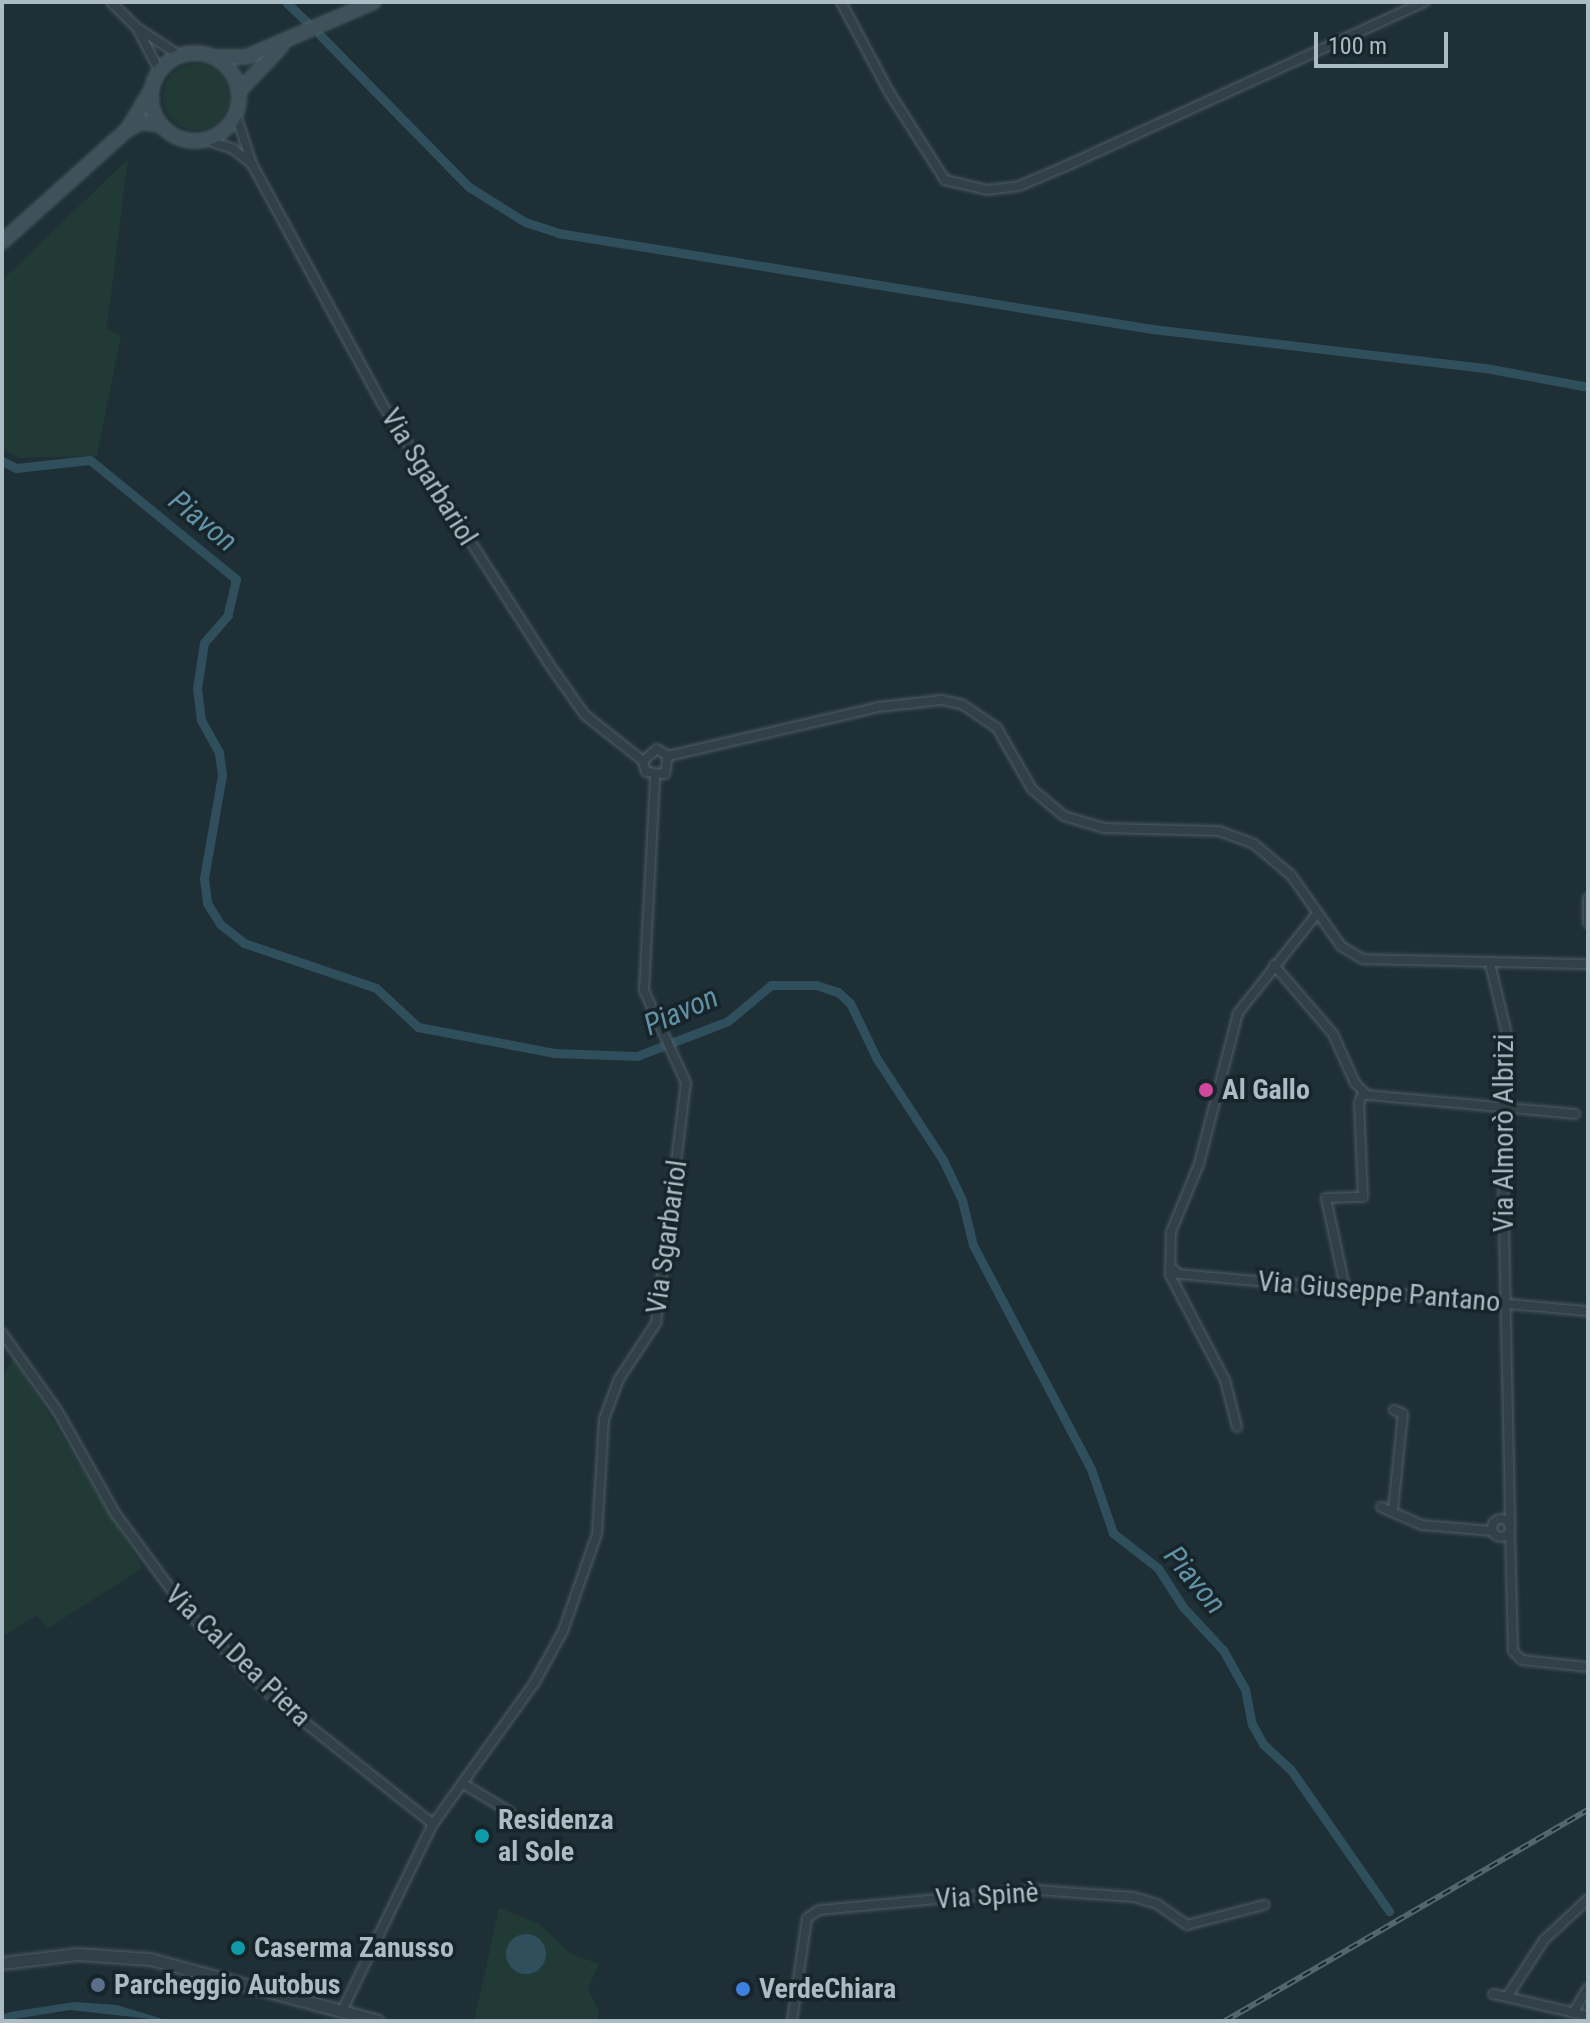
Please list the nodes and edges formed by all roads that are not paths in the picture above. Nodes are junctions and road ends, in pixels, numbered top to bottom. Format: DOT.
graph roads {
  1 [pos="111,2"];
  2 [pos="374,2"];
  3 [pos="841,2"];
  4 [pos="1425,2"];
  5 [pos="136,27"];
  6 [pos="285,43"];
  7 [pos="179,55"];
  8 [pos="213,57"];
  9 [pos="159,70"];
  10 [pos="239,91"];
  11 [pos="150,92"];
  12 [pos="236,115"];
  13 [pos="160,125"];
  14 [pos="127,130"];
  15 [pos="206,140"];
  16 [pos="252,164"];
  17 [pos="2,242"];
  18 [pos="668,756"];
  19 [pos="643,761"];
  20 [pos="655,777"];
  21 [pos="1588,898"];
  22 [pos="1316,915"];
  23 [pos="1588,923"];
  24 [pos="1490,964"];
  25 [pos="1588,964"];
  26 [pos="1274,965"];
  27 [pos="1363,1093"];
  28 [pos="1505,1111"];
  29 [pos="1575,1114"];
  30 [pos="1172,1268"];
  31 [pos="1345,1287"];
  32 [pos="1507,1303"];
  33 [pos="1588,1311"];
  34 [pos="2,1333"];
  35 [pos="1394,1410"];
  36 [pos="1237,1427"];
  37 [pos="1508,1501"];
  38 [pos="1381,1507"];
  39 [pos="1393,1510"];
  40 [pos="1495,1524"];
  41 [pos="1510,1528"];
  42 [pos="1502,1538"];
  43 [pos="1510,1551"];
  44 [pos="1588,1667"];
  45 [pos="462,1783"];
  46 [pos="510,1812"];
  47 [pos="433,1824"];
  48 [pos="1588,1899"];
  49 [pos="1264,1905"];
  50 [pos="2,1963"];
  51 [pos="1588,1988"];
  52 [pos="1493,1994"];
  53 [pos="1507,1997"];
  54 [pos="342,2011"];
  55 [pos="1579,2016"];
  56 [pos="378,2021"];
  57 [pos="792,2021"];
  1 -- 5 [label="street"];
  2 -- 6 [label="main road"];
  3 -- 4 [label="street"];
  5 -- 7 [label="street"];
  5 -- 9 [label="street"];
  6 -- 8 [label="main road"];
  6 -- 10 [label="main road"];
  7 -- 8 [label="main road"];
  7 -- 9 [label="main road"];
  8 -- 10 [label="main road"];
  9 -- 11 [label="main road"];
  10 -- 12 [label="main road"];
  11 -- 13 [label="main road"];
  11 -- 14 [label="main road"];
  12 -- 15 [label="main road"];
  12 -- 16 [label="street, Via Sgarbariol"];
  13 -- 14 [label="main road"];
  13 -- 15 [label="main road"];
  14 -- 17 [label="main road"];
  15 -- 16 [label="street"];
  16 -- 19 [label="street, Via Sgarbariol"];
  18 -- 19 [label="street"];
  18 -- 20 [label="street, Via Sgarbariol"];
  18 -- 22 [label="street"];
  19 -- 20 [label="street, Via Sgarbariol"];
  20 -- 45 [label="street, Via Sgarbariol"];
  21 -- 23 [label="street"];
  22 -- 24 [label="street"];
  22 -- 26 [label="street"];
  24 -- 25 [label="street"];
  24 -- 28 [label="street, Via Almorò Albrizi"];
  26 -- 27 [label="street"];
  26 -- 30 [label="street"];
  27 -- 28 [label="street"];
  27 -- 31 [label="street"];
  28 -- 29 [label="street"];
  28 -- 32 [label="street, Via Almorò Albrizi"];
  30 -- 31 [label="street, Via Giuseppe Pantano"];
  30 -- 36 [label="street"];
  31 -- 32 [label="street, Via Giuseppe Pantano"];
  32 -- 33 [label="street, Via Giuseppe Pantano"];
  32 -- 37 [label="street, Via Almorò Albrizi"];
  34 -- 47 [label="street, Via Cal Dea Piera"];
  35 -- 39 [label="street"];
  37 -- 40 [label="street"];
  37 -- 41 [label="street, Via Almorò Albrizi"];
  38 -- 39 [label="street"];
  39 -- 40 [label="street"];
  40 -- 41 [label="street"];
  40 -- 42 [label="street"];
  41 -- 42 [label="street"];
  41 -- 43 [label="street, Via Almorò Albrizi"];
  42 -- 43 [label="street"];
  43 -- 44 [label="street, Via Almorò Albrizi"];
  45 -- 46 [label="street"];
  45 -- 47 [label="street, Via Sgarbariol"];
  47 -- 54 [label="street, Via Sgarbariol"];
  48 -- 53 [label="street"];
  49 -- 57 [label="street, Via Spinè"];
  50 -- 54 [label="street"];
  51 -- 55 [label="street"];
  52 -- 53 [label="street"];
  53 -- 55 [label="street"];
  54 -- 56 [label="street"];
}
